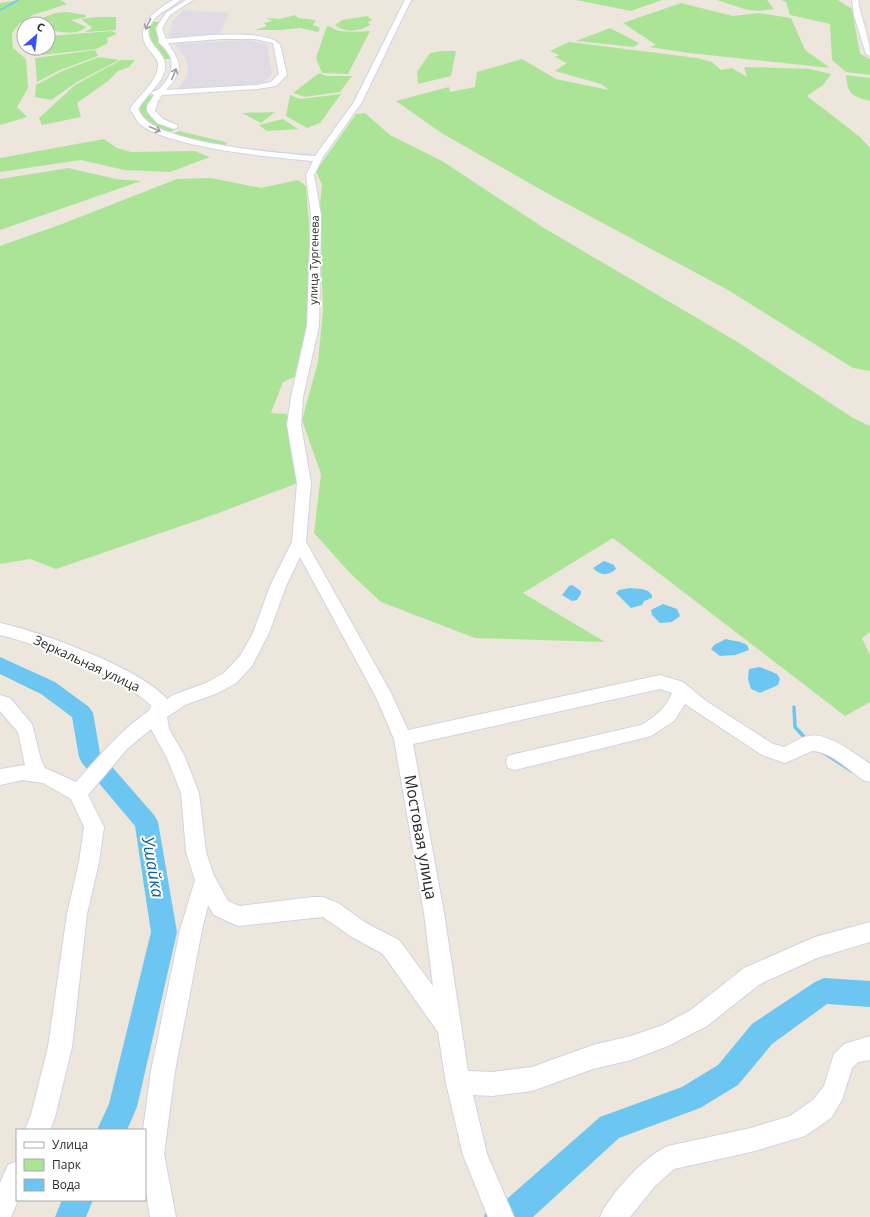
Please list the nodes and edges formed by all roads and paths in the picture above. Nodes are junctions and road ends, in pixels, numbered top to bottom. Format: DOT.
graph roads {
  1 [pos="177,0"];
  2 [pos="190,0"];
  3 [pos="408,0"];
  4 [pos="855,0"];
  5 [pos="162,42"];
  6 [pos="870,54"];
  7 [pos="145,92"];
  8 [pos="161,93"];
  9 [pos="230,142"];
  10 [pos="221,148"];
  11 [pos="288,154"];
  12 [pos="319,157"];
  13 [pos="299,542"];
  14 [pos="0,629"];
  15 [pos="682,691"];
  16 [pos="0,702"];
  17 [pos="159,714"];
  18 [pos="403,739"];
  19 [pos="515,762"];
  20 [pos="38,772"];
  21 [pos="870,774"];
  22 [pos="0,777"];
  23 [pos="81,790"];
  24 [pos="205,880"];
  25 [pos="870,932"];
  26 [pos="449,1027"];
  27 [pos="870,1048"];
  28 [pos="458,1083"];
  29 [pos="37,1129"];
  30 [pos="16,1176"];
  31 [pos="0,1212"];
  32 [pos="163,1217"];
  33 [pos="501,1217"];
  34 [pos="613,1217"];
  1 -- 7 [label="street, one-way"];
  2 -- 5 [label="street"];
  3 -- 12 [label="street, улица Тургенева"];
  4 -- 6 [label="street"];
  8 -- 5 [label="street, one-way"];
  5 -- 8 [label="street"];
  7 -- 8 [label="street"];
  7 -- 10 [label="street, one-way"];
  8 -- 9 [label="street"];
  9 -- 10 [label="street"];
  9 -- 11 [label="street"];
  10 -- 11 [label="street"];
  11 -- 12 [label="street"];
  12 -- 13 [label="street, улица Тургенева"];
  13 -- 17 [label="street"];
  13 -- 18 [label="street, Мостовая улица"];
  14 -- 17 [label="street, Зеркальная улица"];
  15 -- 18 [label="street"];
  15 -- 19 [label="street"];
  15 -- 21 [label="street"];
  16 -- 20 [label="street"];
  17 -- 23 [label="street"];
  17 -- 24 [label="street"];
  18 -- 26 [label="street, Мостовая улица"];
  20 -- 22 [label="street"];
  20 -- 23 [label="street"];
  23 -- 29 [label="street"];
  24 -- 26 [label="street"];
  24 -- 32 [label="street"];
  25 -- 28 [label="street"];
  26 -- 28 [label="street, Мостовая улица"];
  27 -- 34 [label="street"];
  28 -- 33 [label="street, Мостовая улица"];
  30 -- 31 [label="street"];
}
